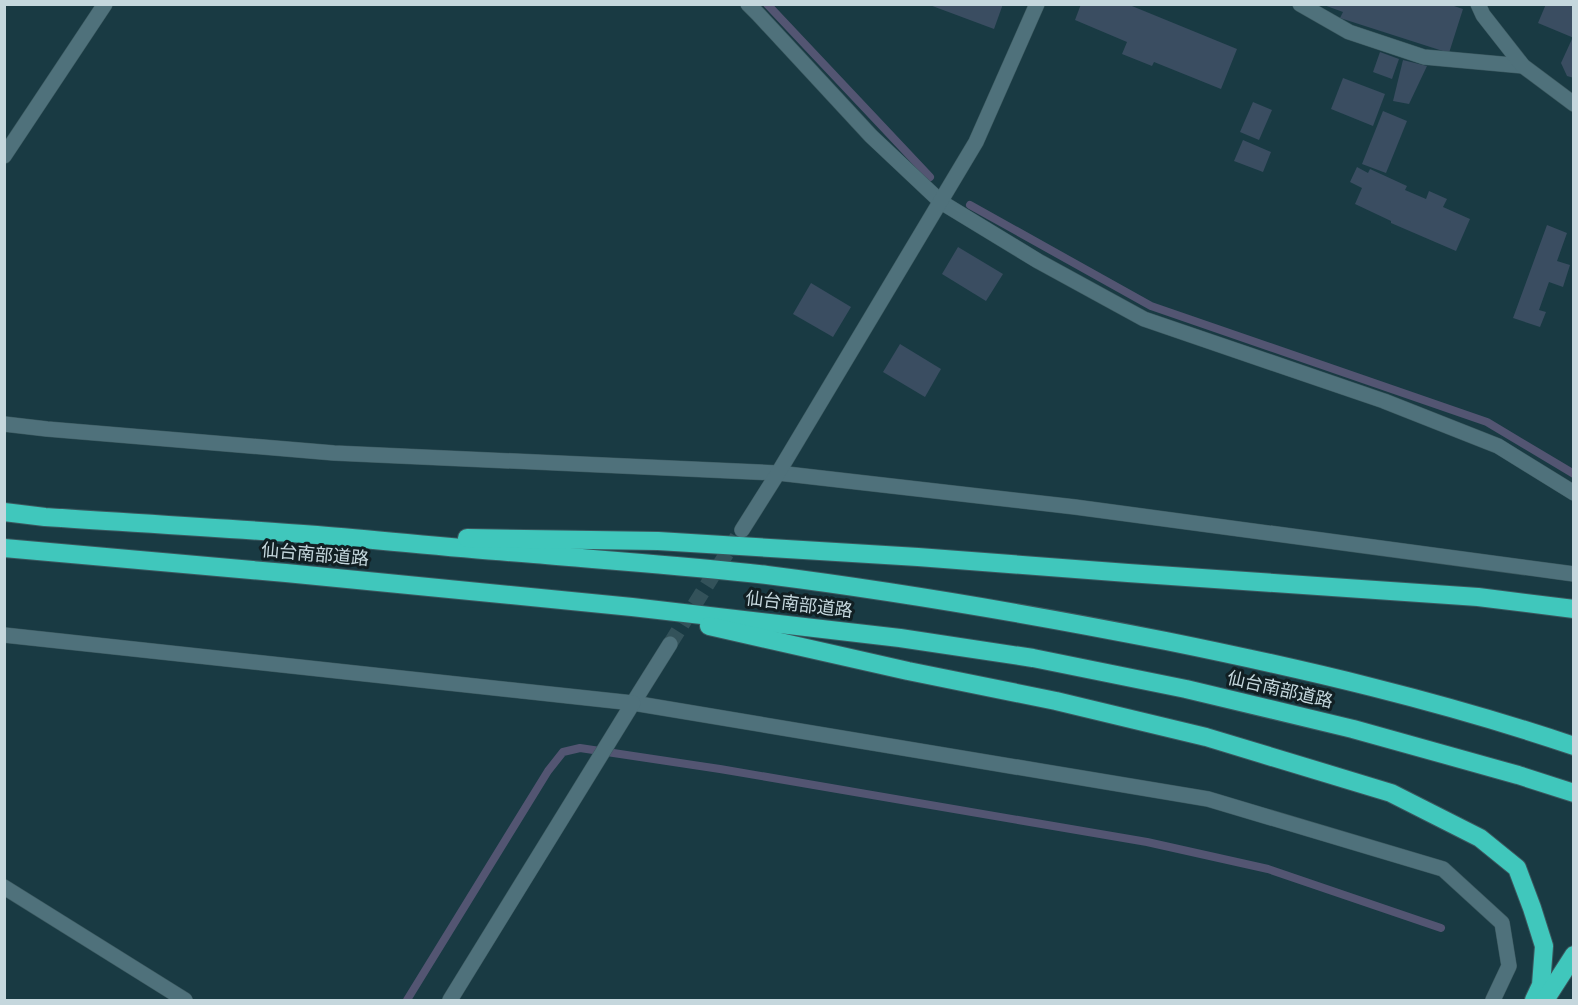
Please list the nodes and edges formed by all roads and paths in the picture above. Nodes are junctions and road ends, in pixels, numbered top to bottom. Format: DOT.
graph roads {
  1 [pos="105,4"];
  2 [pos="748,4"];
  3 [pos="1037,4"];
  4 [pos="1300,4"];
  5 [pos="1478,4"];
  6 [pos="1523,66"];
  7 [pos="1574,104"];
  8 [pos="4,156"];
  9 [pos="941,202"];
  10 [pos="4,424"];
  11 [pos="778,473"];
  12 [pos="1574,493"];
  13 [pos="4,512"];
  14 [pos="742,530"];
  15 [pos="318,535"];
  16 [pos="4,548"];
  17 [pos="1574,574"];
  18 [pos="632,607"];
  19 [pos="1574,609"];
  20 [pos="4,636"];
  21 [pos="670,644"];
  22 [pos="633,703"];
  23 [pos="1574,746"];
  24 [pos="1574,793"];
  25 [pos="4,887"];
  26 [pos="1574,955"];
  27 [pos="185,1000"];
  28 [pos="450,1000"];
  29 [pos="1493,1000"];
  30 [pos="1534,1000"];
  31 [pos="1545,1000"];
  1 -- 8 [label="street"];
  2 -- 9 [label="street"];
  3 -- 9 [label="street"];
  4 -- 6 [label="street"];
  5 -- 6 [label="street"];
  6 -- 7 [label="street"];
  9 -- 11 [label="street"];
  9 -- 12 [label="street"];
  10 -- 11 [label="street"];
  11 -- 14 [label="street"];
  11 -- 17 [label="street"];
  13 -- 15 [label="highway, 仙台南部道路"];
  15 -- 19 [label="highway"];
  15 -- 23 [label="highway, 仙台南部道路"];
  16 -- 18 [label="highway, 仙台南部道路"];
  18 -- 24 [label="highway, 仙台南部道路"];
  18 -- 30 [label="highway"];
  20 -- 22 [label="street"];
  21 -- 22 [label="street"];
  22 -- 28 [label="street"];
  22 -- 29 [label="street"];
  25 -- 27 [label="street"];
  26 -- 31 [label="highway"];
}
